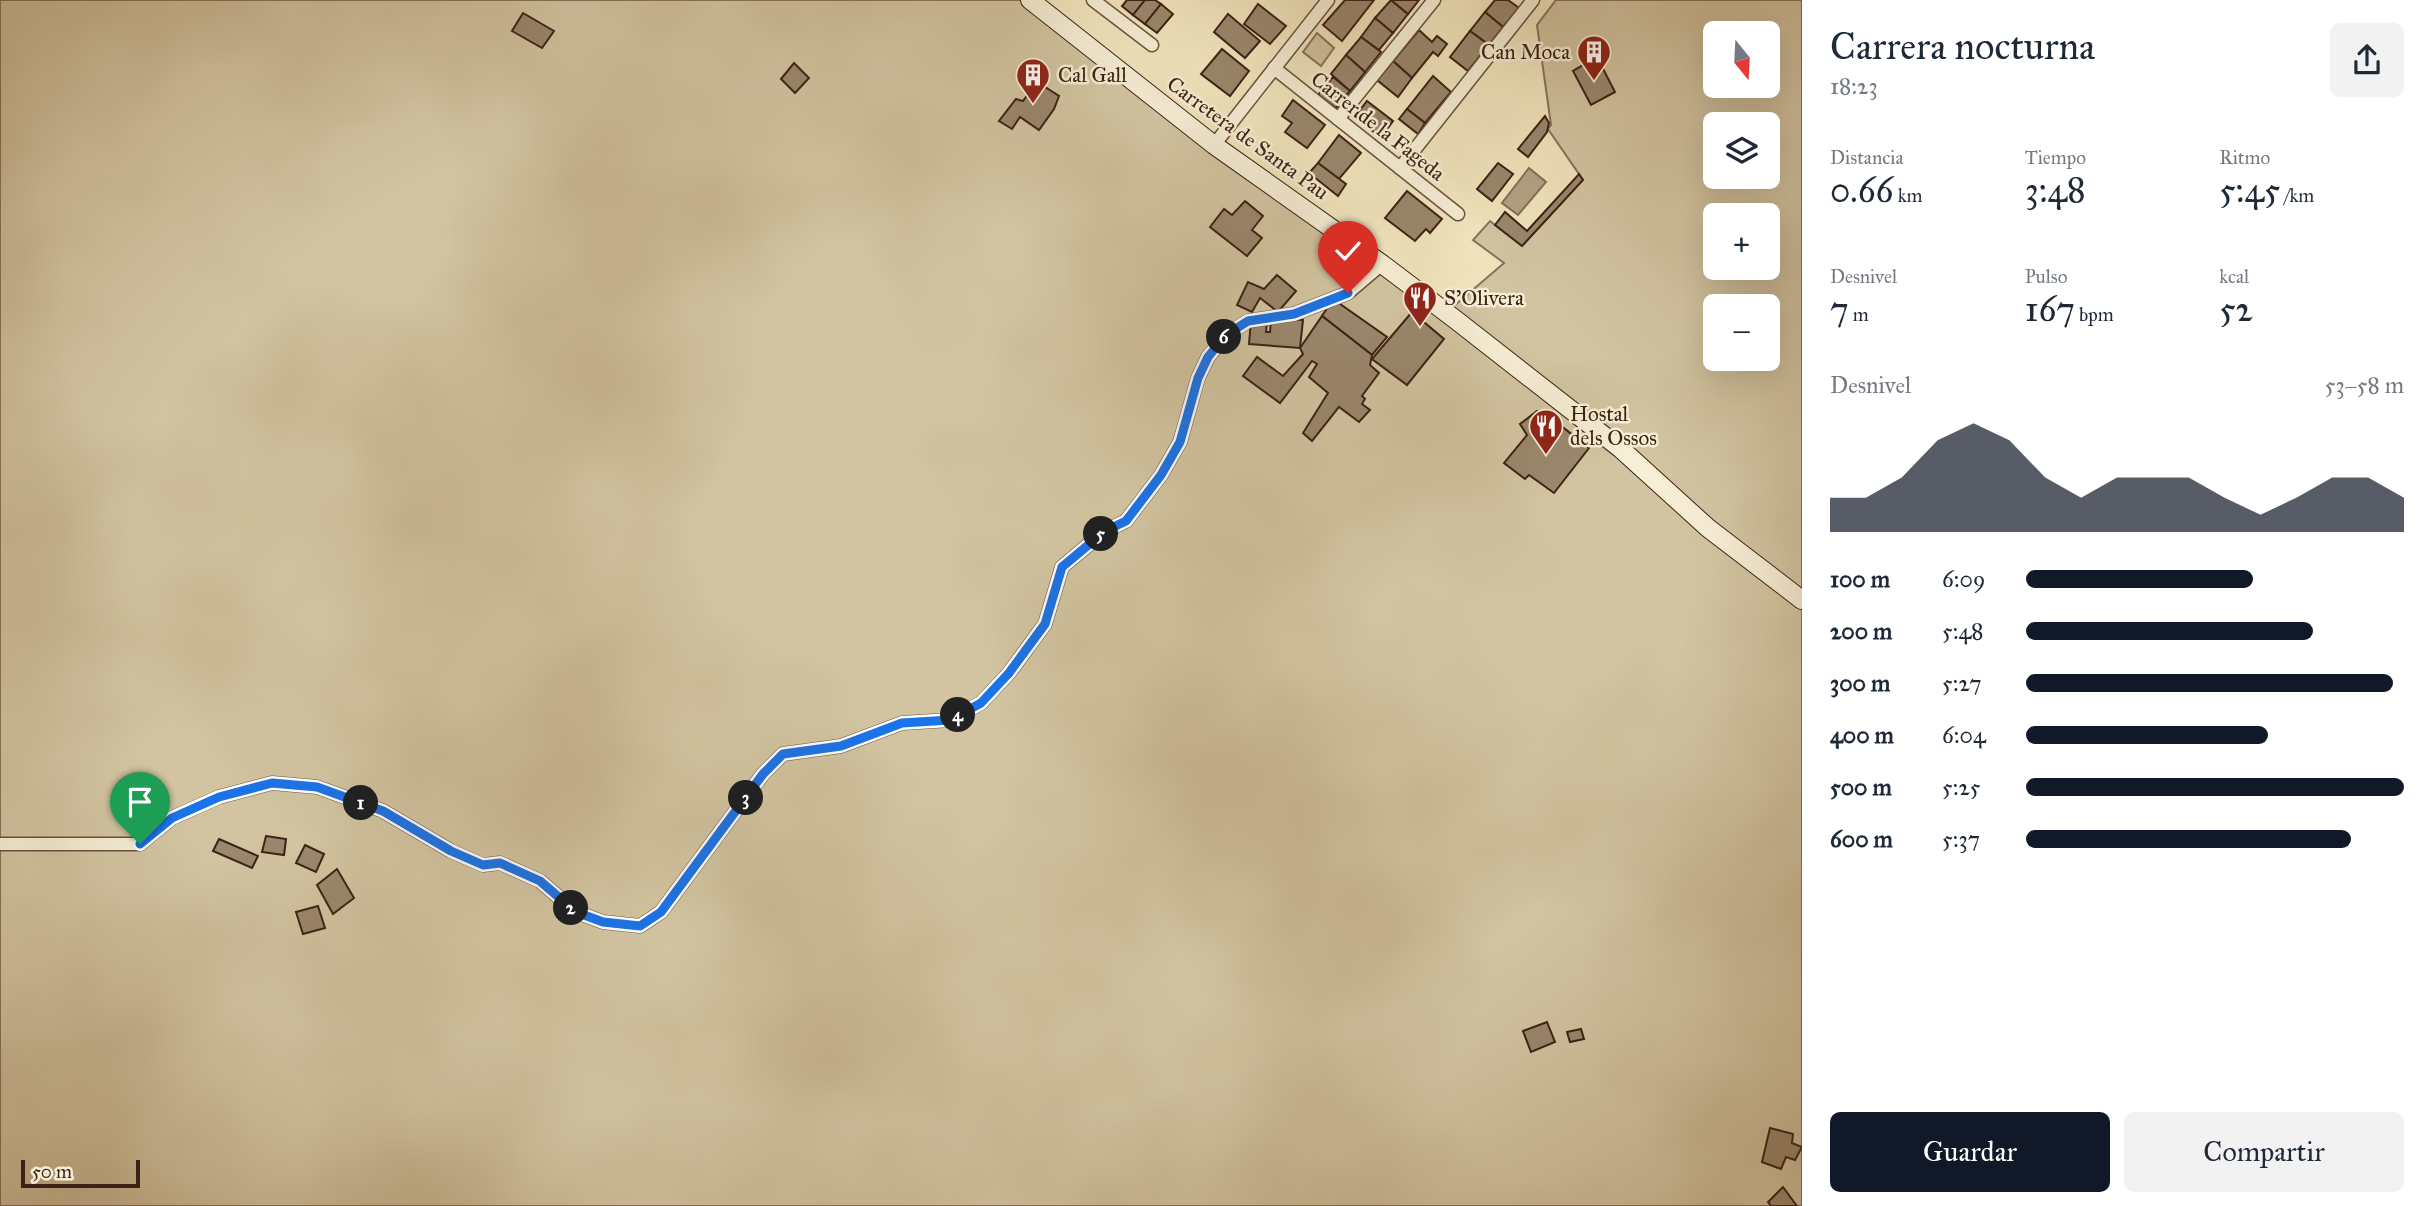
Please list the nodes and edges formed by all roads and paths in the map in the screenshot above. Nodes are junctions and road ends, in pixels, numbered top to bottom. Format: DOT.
graph roads {
  1 [pos="1030,0"];
  2 [pos="1093,0"];
  3 [pos="1328,0"];
  4 [pos="1434,0"];
  5 [pos="1533,0"];
  6 [pos="1152,45"];
  7 [pos="1274,68"];
  8 [pos="1338,119"];
  9 [pos="1214,145"];
  10 [pos="1400,168"];
  11 [pos="1458,214"];
  12 [pos="1382,264"];
  13 [pos="1802,600"];
  14 [pos="0,844"];
  1 -- 9 [label="main road, Carretera de Santa Pau"];
  2 -- 6 [label="street"];
  3 -- 7 [label="street"];
  4 -- 8 [label="street"];
  5 -- 10 [label="street"];
  7 -- 8 [label="street, Carrer de la Fageda"];
  7 -- 9 [label="street"];
  8 -- 10 [label="street, Carrer de la Fageda"];
  9 -- 12 [label="main road, Carretera de Santa Pau"];
  10 -- 11 [label="street, Carrer de la Fageda"];
  12 -- 13 [label="main road, Carretera de Santa Pau"];
  12 -- 14 [label="street"];
}
